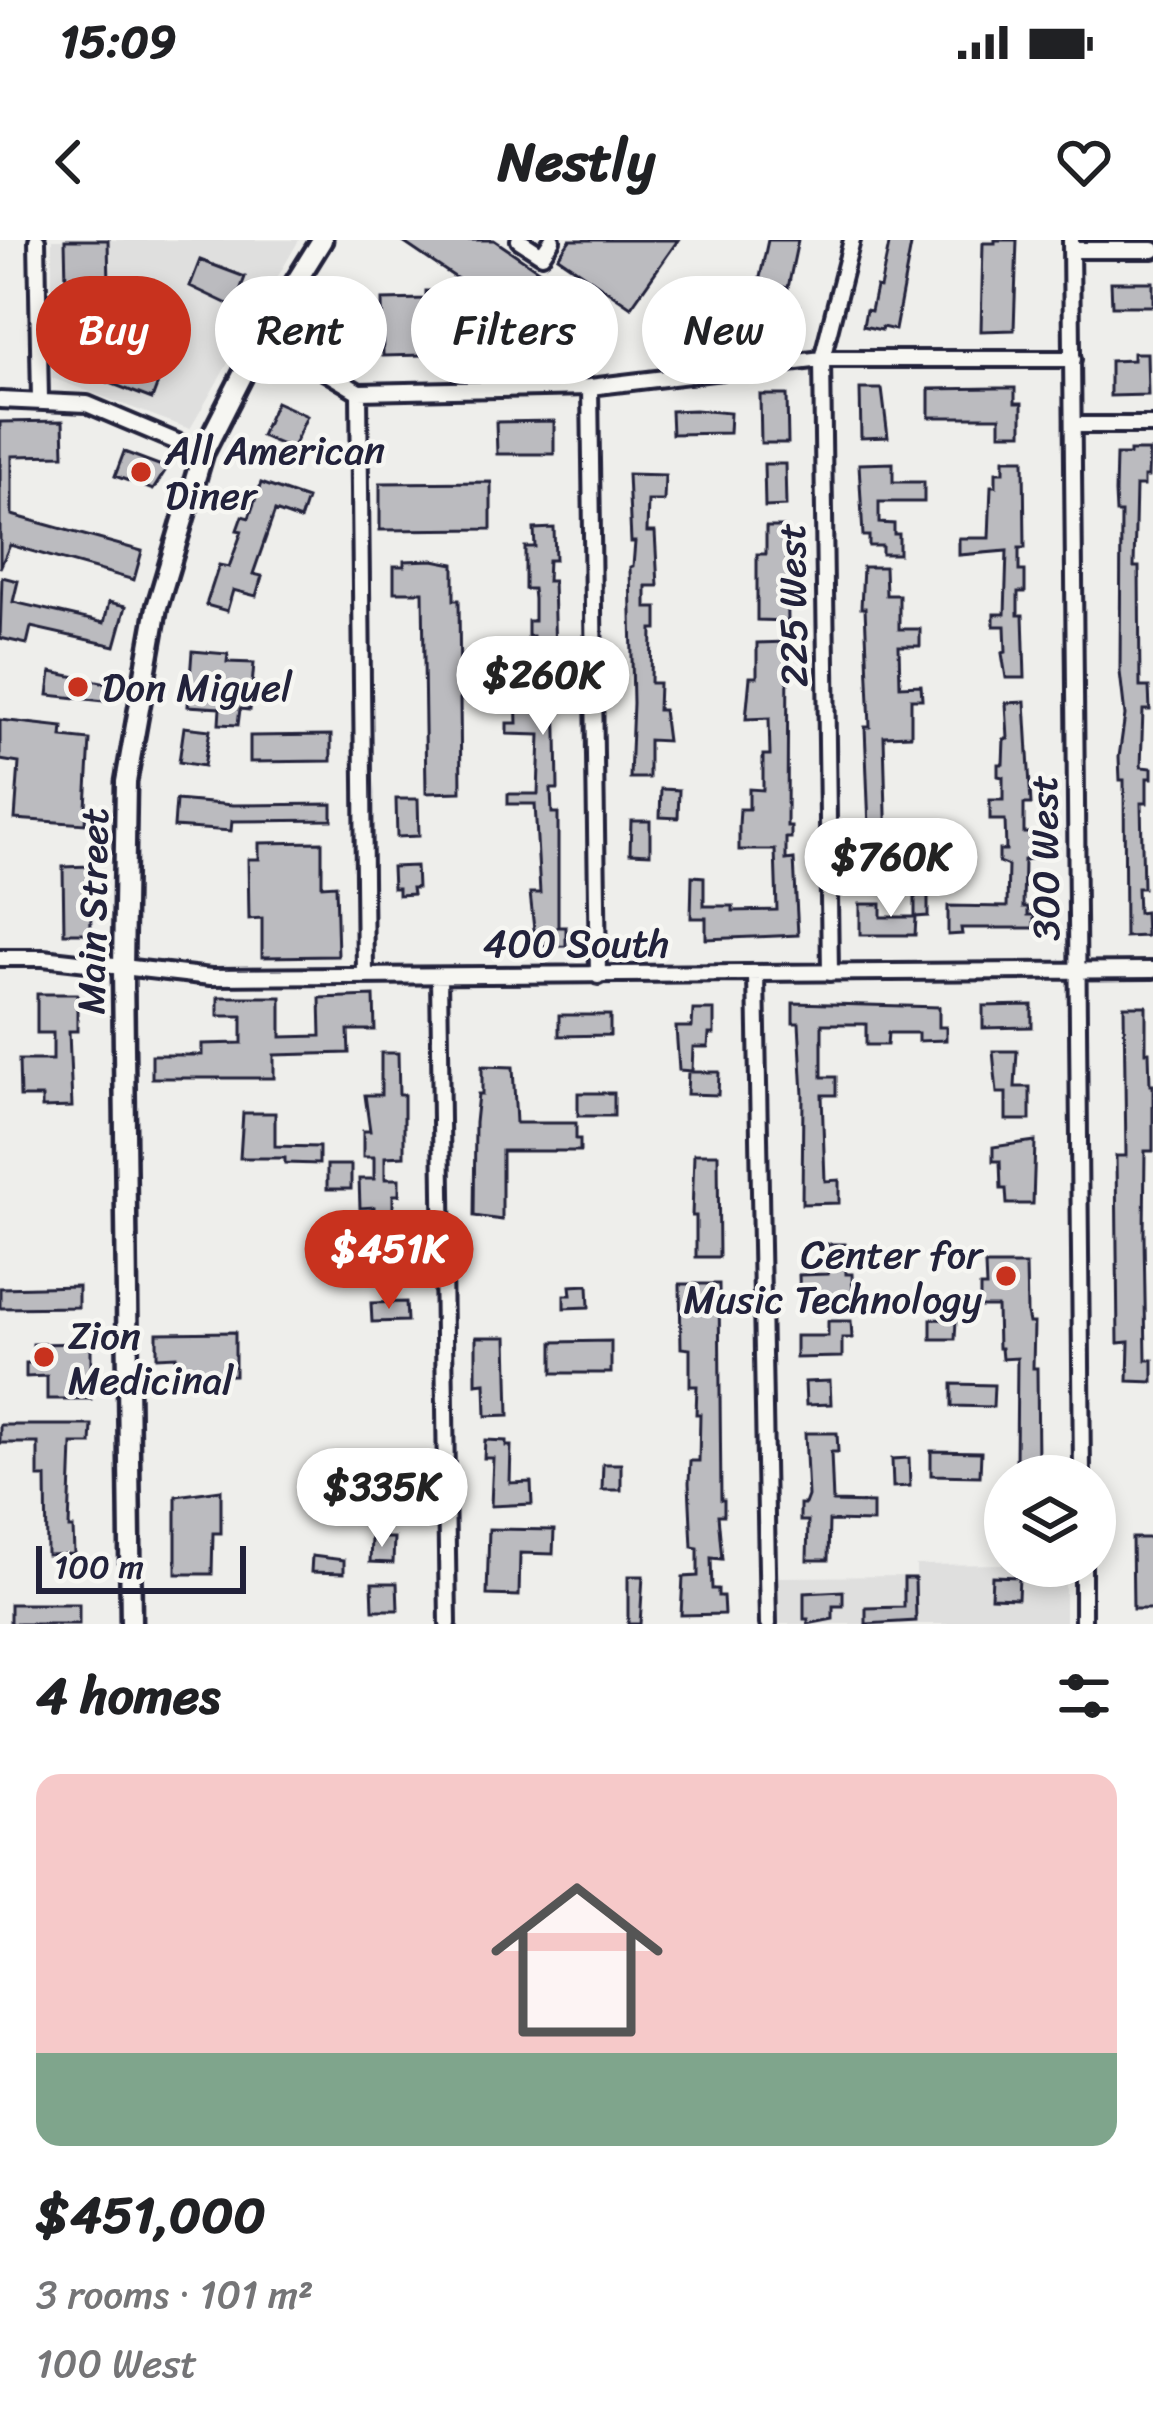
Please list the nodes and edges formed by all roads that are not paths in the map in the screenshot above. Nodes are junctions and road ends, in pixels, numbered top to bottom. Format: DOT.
graph roads {
  1 [pos="37,240"];
  2 [pos="322,240"];
  3 [pos="519,240"];
  4 [pos="552,240"];
  5 [pos="852,240"];
  6 [pos="1071,245"];
  7 [pos="1153,250"];
  8 [pos="300,276"];
  9 [pos="822,359"];
  10 [pos="1072,359"];
  11 [pos="238,384"];
  12 [pos="346,384"];
  13 [pos="590,387"];
  14 [pos="359,392"];
  15 [pos="40,399"];
  16 [pos="0,400"];
  17 [pos="1073,425"];
  18 [pos="1153,425"];
  19 [pos="203,453"];
  20 [pos="0,958"];
  21 [pos="123,968"];
  22 [pos="1078,970"];
  23 [pos="1153,970"];
  24 [pos="830,973"];
  25 [pos="756,975"];
  26 [pos="365,976"];
  27 [pos="440,976"];
  28 [pos="598,976"];
  29 [pos="1082,1455"];
  30 [pos="1083,1587"];
  31 [pos="131,1624"];
  32 [pos="448,1624"];
  33 [pos="768,1624"];
  34 [pos="1083,1624"];
  1 -- 15 [label="street"];
  2 -- 8 [label="main road, Main Street"];
  3 -- 4 [label="street"];
  5 -- 9 [label="street, 225 West"];
  6 -- 7 [label="street"];
  6 -- 10 [label="street, 300 West"];
  9 -- 10 [label="street"];
  9 -- 13 [label="street"];
  9 -- 24 [label="street, 225 West"];
  10 -- 17 [label="street, 300 West"];
  11 -- 19 [label="main road, Main Street"];
  12 -- 14 [label="street"];
  13 -- 14 [label="street"];
  13 -- 28 [label="street"];
  14 -- 26 [label="street"];
  15 -- 16 [label="street"];
  15 -- 19 [label="street"];
  17 -- 18 [label="street"];
  17 -- 22 [label="street, 300 West"];
  19 -- 21 [label="main road, Main Street"];
  20 -- 21 [label="street, 400 South"];
  21 -- 26 [label="street, 400 South"];
  21 -- 31 [label="main road, Main Street"];
  22 -- 23 [label="street, 400 South"];
  22 -- 24 [label="street, 400 South"];
  22 -- 29 [label="street, 300 West"];
  24 -- 25 [label="street, 400 South"];
  25 -- 28 [label="street, 400 South"];
  25 -- 33 [label="street"];
  26 -- 27 [label="street, 400 South"];
  27 -- 28 [label="street, 400 South"];
  27 -- 32 [label="street"];
  30 -- 34 [label="street"];
}
